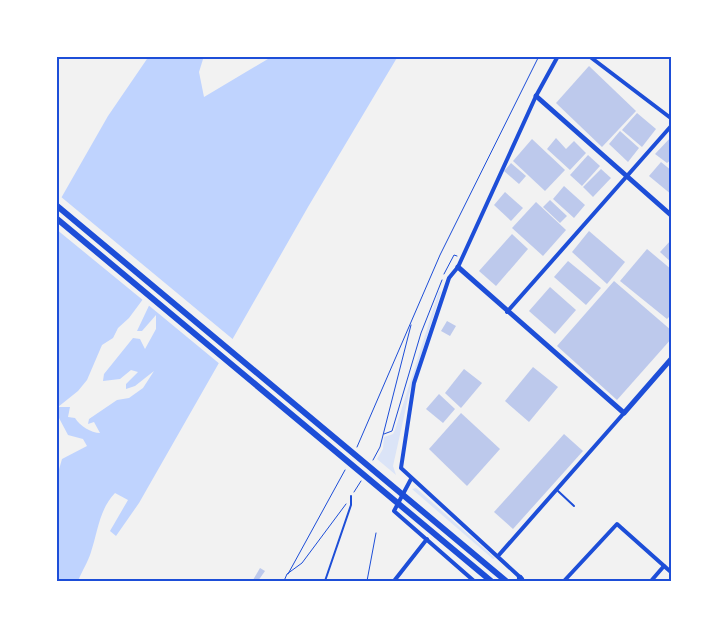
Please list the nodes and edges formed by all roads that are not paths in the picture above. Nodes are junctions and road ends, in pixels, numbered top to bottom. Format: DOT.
graph roads {
  1 [pos="558,56"];
  2 [pos="589,56"];
  3 [pos="536,96"];
  4 [pos="672,119"];
  5 [pos="672,125"];
  6 [pos="626,176"];
  7 [pos="56,205"];
  8 [pos="672,216"];
  9 [pos="56,218"];
  10 [pos="458,267"];
  11 [pos="507,312"];
  12 [pos="672,358"];
  13 [pos="624,413"];
  14 [pos="411,479"];
  15 [pos="558,491"];
  16 [pos="351,496"];
  17 [pos="574,506"];
  18 [pos="427,539"];
  19 [pos="498,556"];
  20 [pos="664,566"];
  21 [pos="672,573"];
  22 [pos="522,580"];
  23 [pos="325,581"];
  24 [pos="394,581"];
  25 [pos="474,581"];
  26 [pos="491,581"];
  27 [pos="506,581"];
  28 [pos="564,581"];
  29 [pos="651,581"];
  1 -- 3 [label="street"];
  2 -- 4 [label="street"];
  3 -- 6 [label="street"];
  3 -- 10 [label="street"];
  5 -- 6 [label="street"];
  6 -- 8 [label="street"];
  6 -- 11 [label="street"];
  7 -- 27 [label="main road"];
  9 -- 26 [label="main road"];
  10 -- 11 [label="street"];
  10 -- 14 [label="street"];
  11 -- 13 [label="street"];
  12 -- 13 [label="street"];
  13 -- 15 [label="street"];
  14 -- 18 [label="street"];
  14 -- 19 [label="street"];
  15 -- 17 [label="lane"];
  15 -- 19 [label="street"];
  16 -- 23 [label="lane"];
  18 -- 24 [label="street"];
  18 -- 25 [label="street"];
  19 -- 22 [label="street"];
  20 -- 21 [label="street"];
  20 -- 28 [label="street"];
  20 -- 29 [label="street"];
}
